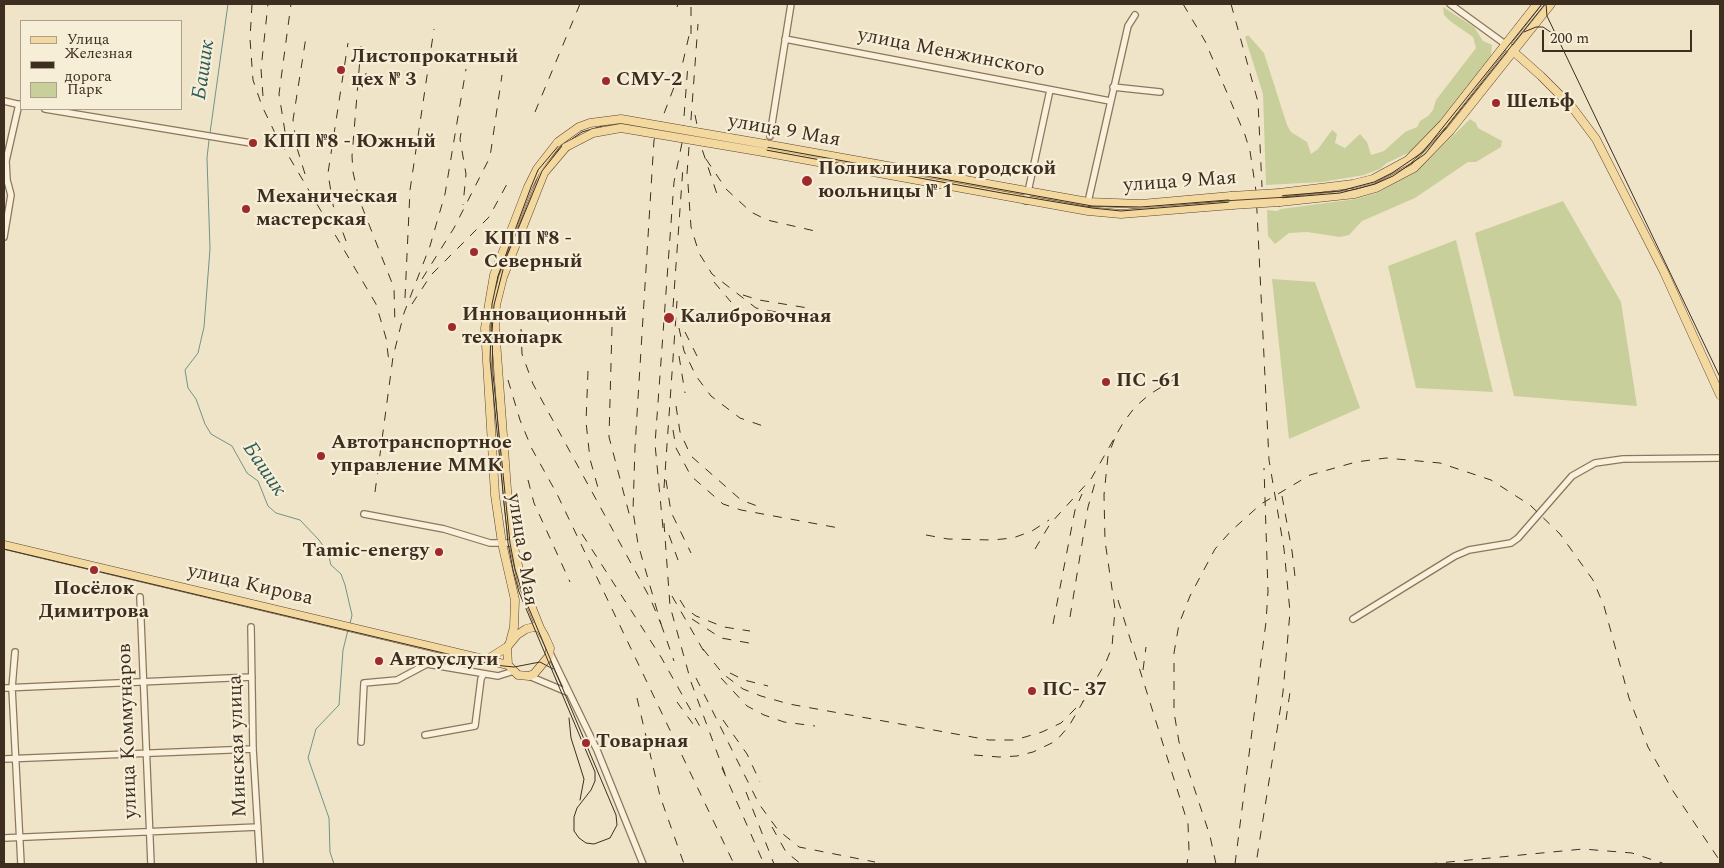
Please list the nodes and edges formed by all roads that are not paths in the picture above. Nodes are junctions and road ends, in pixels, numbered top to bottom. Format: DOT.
graph roads {
  1 [pos="791,4"];
  2 [pos="1450,4"];
  3 [pos="1537,4"];
  4 [pos="1551,4"];
  5 [pos="1135,15"];
  6 [pos="785,39"];
  7 [pos="1505,44"];
  8 [pos="1514,52"];
  9 [pos="1113,87"];
  10 [pos="1050,90"];
  11 [pos="1160,92"];
  12 [pos="4,101"];
  13 [pos="1110,101"];
  14 [pos="20,104"];
  15 [pos="51,110"];
  16 [pos="770,136"];
  17 [pos="251,143"];
  18 [pos="764,148"];
  19 [pos="1027,192"];
  20 [pos="1026,201"];
  21 [pos="1088,202"];
  22 [pos="4,237"];
  23 [pos="1720,395"];
  24 [pos="1720,458"];
  25 [pos="364,514"];
  26 [pos="502,543"];
  27 [pos="513,543"];
  28 [pos="4,545"];
  29 [pos="140,597"];
  30 [pos="1354,619"];
  31 [pos="251,627"];
  32 [pos="540,628"];
  33 [pos="508,644"];
  34 [pos="15,652"];
  35 [pos="550,653"];
  36 [pos="488,659"];
  37 [pos="508,665"];
  38 [pos="514,671"];
  39 [pos="483,675"];
  40 [pos="252,676"];
  41 [pos="529,676"];
  42 [pos="144,682"];
  43 [pos="4,688"];
  44 [pos="12,688"];
  45 [pos="567,692"];
  46 [pos="425,735"];
  47 [pos="361,742"];
  48 [pos="253,749"];
  49 [pos="147,753"];
  50 [pos="4,759"];
  51 [pos="16,759"];
  52 [pos="258,827"];
  53 [pos="150,832"];
  54 [pos="4,838"];
  55 [pos="20,838"];
  56 [pos="21,864"];
  57 [pos="151,864"];
  58 [pos="260,864"];
  59 [pos="642,864"];
  1 -- 6 [label="street"];
  2 -- 7 [label="street"];
  3 -- 7 [label="main road, улица 9 Мая"];
  4 -- 8 [label="main road, улица 9 Мая"];
  5 -- 9 [label="street"];
  6 -- 10 [label="street, улица Менжинского"];
  6 -- 16 [label="street"];
  7 -- 8 [label="main road"];
  7 -- 21 [label="main road, улица 9 Мая, bridge"];
  8 -- 20 [label="main road, улица 9 Мая, bridge"];
  8 -- 23 [label="main road"];
  9 -- 11 [label="street"];
  9 -- 13 [label="street"];
  10 -- 13 [label="street, улица Менжинского"];
  10 -- 19 [label="street"];
  12 -- 14 [label="street"];
  13 -- 21 [label="street"];
  14 -- 22 [label="street"];
  15 -- 17 [label="street"];
  18 -- 19 [label="main road, улица 9 Мая"];
  18 -- 20 [label="main road, улица 9 Мая"];
  18 -- 26 [label="main road, улица 9 Мая, bridge"];
  18 -- 27 [label="main road, улица 9 Мая, bridge"];
  19 -- 20 [label="street"];
  19 -- 21 [label="main road, улица 9 Мая"];
  24 -- 30 [label="street"];
  25 -- 26 [label="street"];
  26 -- 27 [label="street"];
  26 -- 33 [label="main road, улица 9 Мая"];
  27 -- 32 [label="main road, улица 9 Мая"];
  28 -- 36 [label="main road, улица Кирова"];
  29 -- 42 [label="street, улица Коммунаров"];
  31 -- 40 [label="street, Минская улица"];
  32 -- 33 [label="main road"];
  32 -- 35 [label="main road"];
  33 -- 36 [label="main road"];
  33 -- 37 [label="main road"];
  34 -- 44 [label="street"];
  35 -- 41 [label="main road"];
  35 -- 45 [label="street"];
  36 -- 37 [label="main road, улица Кирова"];
  37 -- 38 [label="main road, улица Кирова"];
  38 -- 39 [label="street"];
  38 -- 41 [label="main road, улица Кирова"];
  39 -- 46 [label="street"];
  39 -- 47 [label="street"];
  40 -- 42 [label="street"];
  40 -- 48 [label="street, Минская улица"];
  41 -- 45 [label="street"];
  42 -- 44 [label="street"];
  42 -- 49 [label="street, улица Коммунаров"];
  43 -- 44 [label="street"];
  44 -- 51 [label="street"];
  45 -- 59 [label="street"];
  48 -- 49 [label="street"];
  48 -- 52 [label="street, Минская улица"];
  49 -- 51 [label="street"];
  49 -- 53 [label="street, улица Коммунаров"];
  50 -- 51 [label="street"];
  51 -- 55 [label="street"];
  52 -- 53 [label="street"];
  52 -- 58 [label="street, Минская улица"];
  53 -- 55 [label="street"];
  53 -- 57 [label="street, улица Коммунаров"];
  54 -- 55 [label="street"];
  55 -- 56 [label="street"];
}
